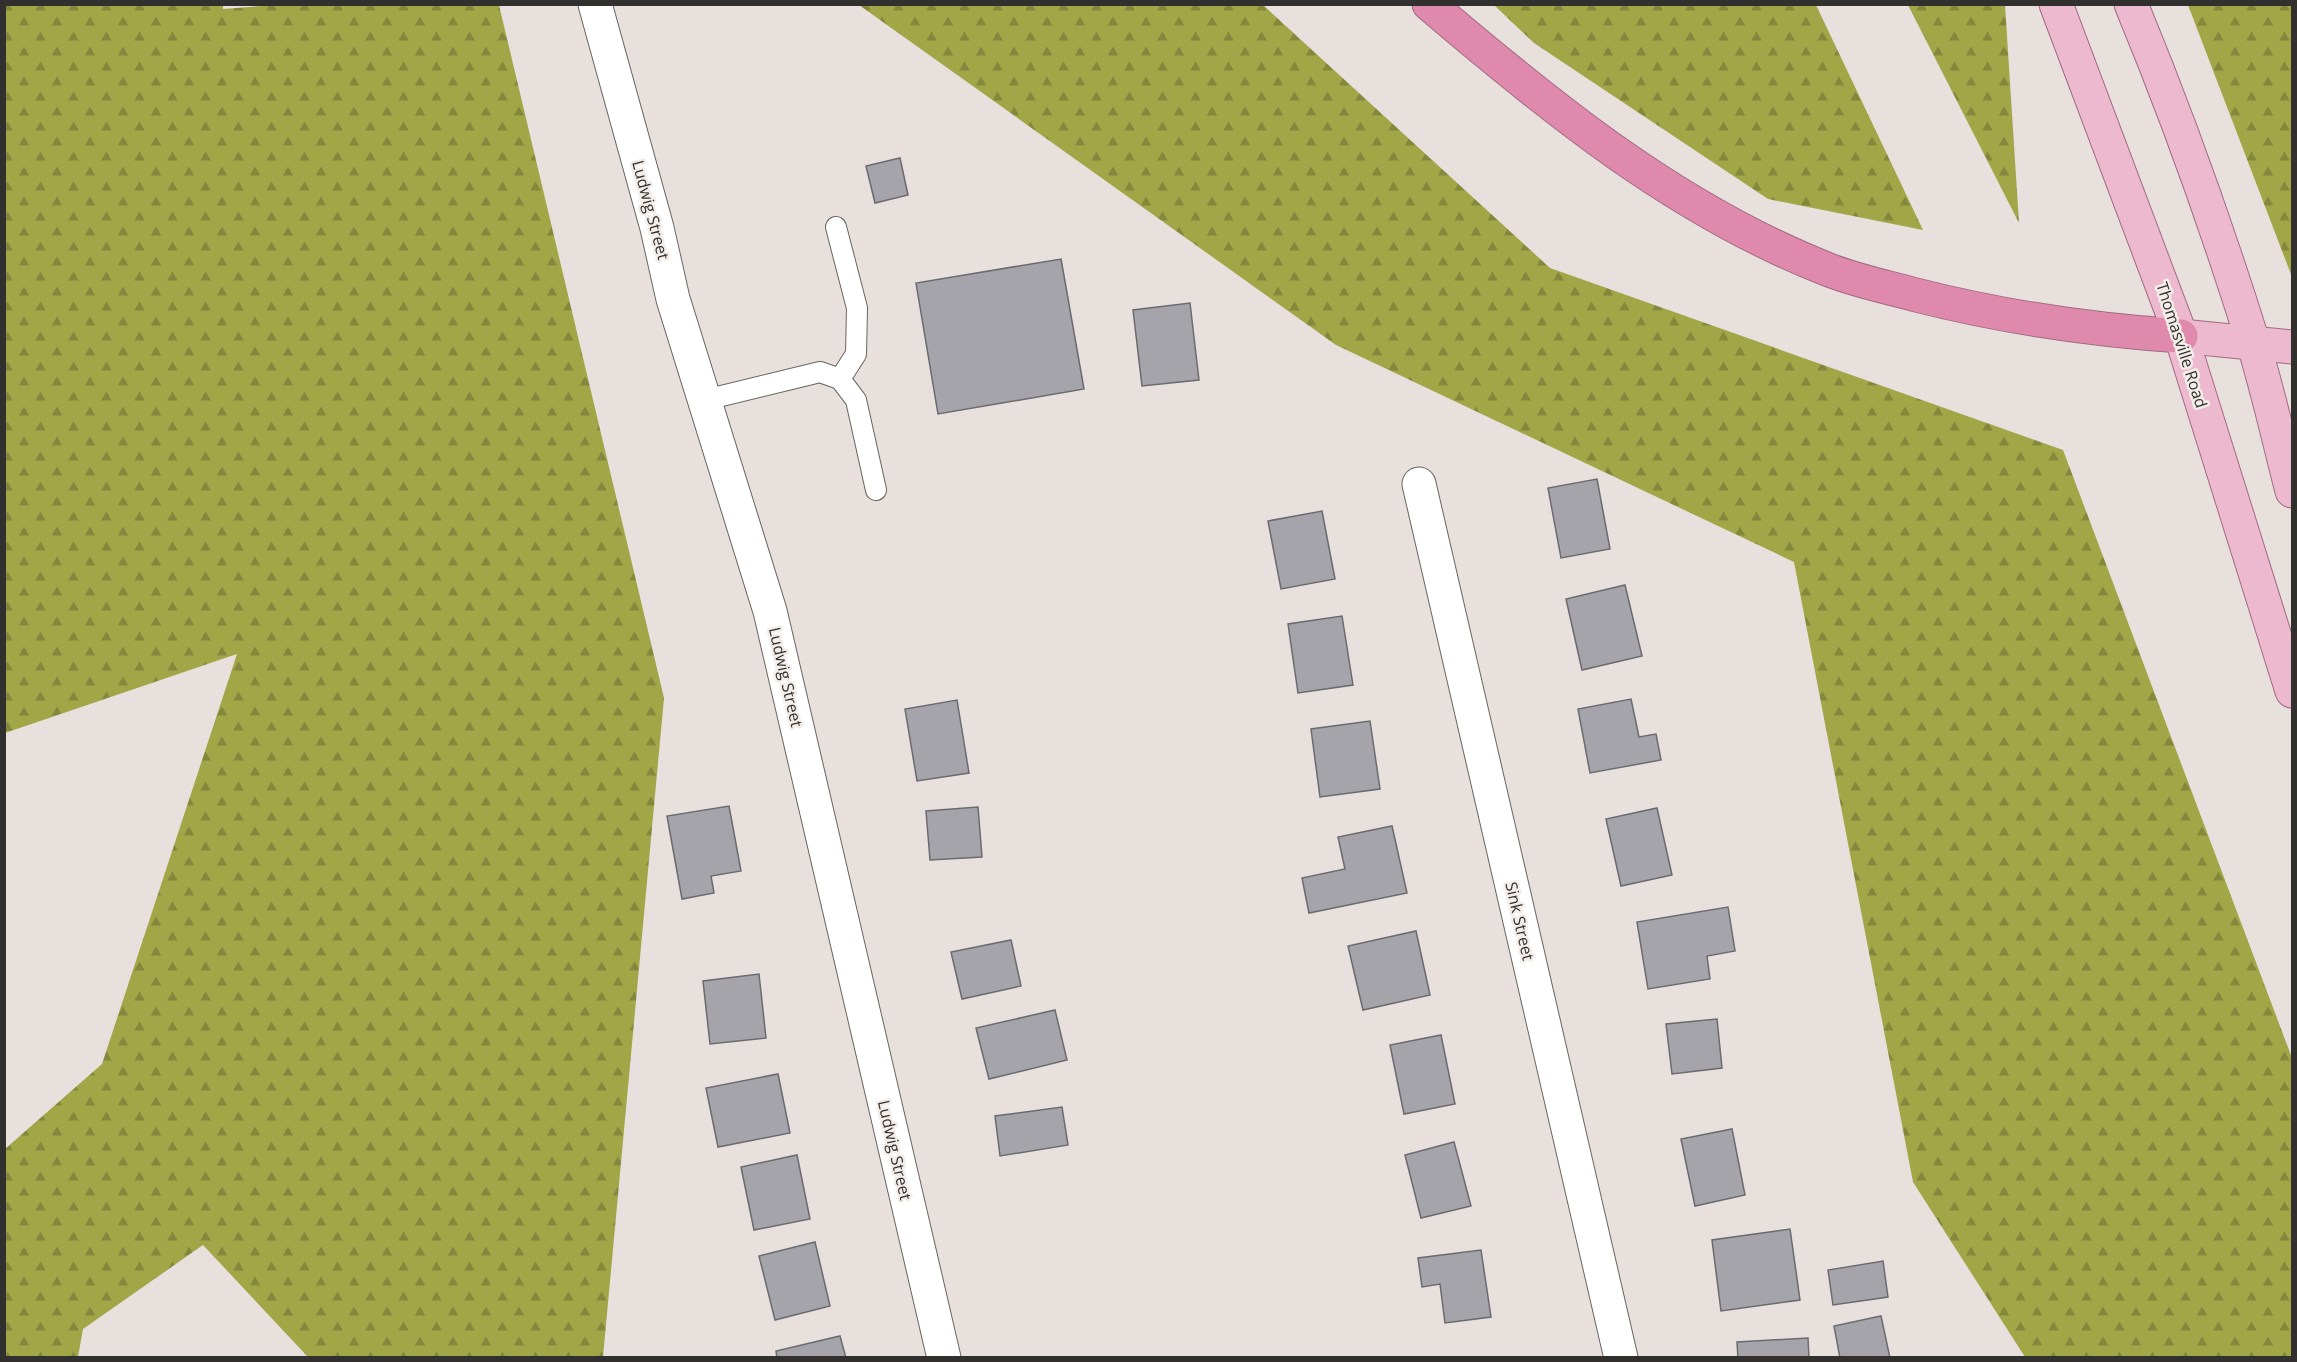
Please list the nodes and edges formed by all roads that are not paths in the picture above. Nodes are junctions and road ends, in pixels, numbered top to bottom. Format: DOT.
graph roads {
  1 [pos="595,4"];
  2 [pos="1429,4"];
  3 [pos="2056,4"];
  4 [pos="2131,4"];
  5 [pos="836,227"];
  6 [pos="2181,336"];
  7 [pos="2253,343"];
  8 [pos="2292,347"];
  9 [pos="840,379"];
  10 [pos="705,400"];
  11 [pos="1419,484"];
  12 [pos="876,490"];
  13 [pos="2292,491"];
  14 [pos="2292,691"];
  15 [pos="944,1358"];
  16 [pos="1621,1358"];
  1 -- 10 [label="street, Ludwig Street"];
  2 -- 6 [label="highway"];
  3 -- 6 [label="main road, Thomasville Road"];
  4 -- 7 [label="main road"];
  5 -- 9 [label="lane"];
  6 -- 7 [label="main road"];
  6 -- 14 [label="main road, Thomasville Road"];
  7 -- 8 [label="main road"];
  7 -- 13 [label="main road"];
  9 -- 10 [label="lane"];
  9 -- 12 [label="lane"];
  10 -- 15 [label="street, Ludwig Street"];
  11 -- 16 [label="street, Sink Street"];
}
